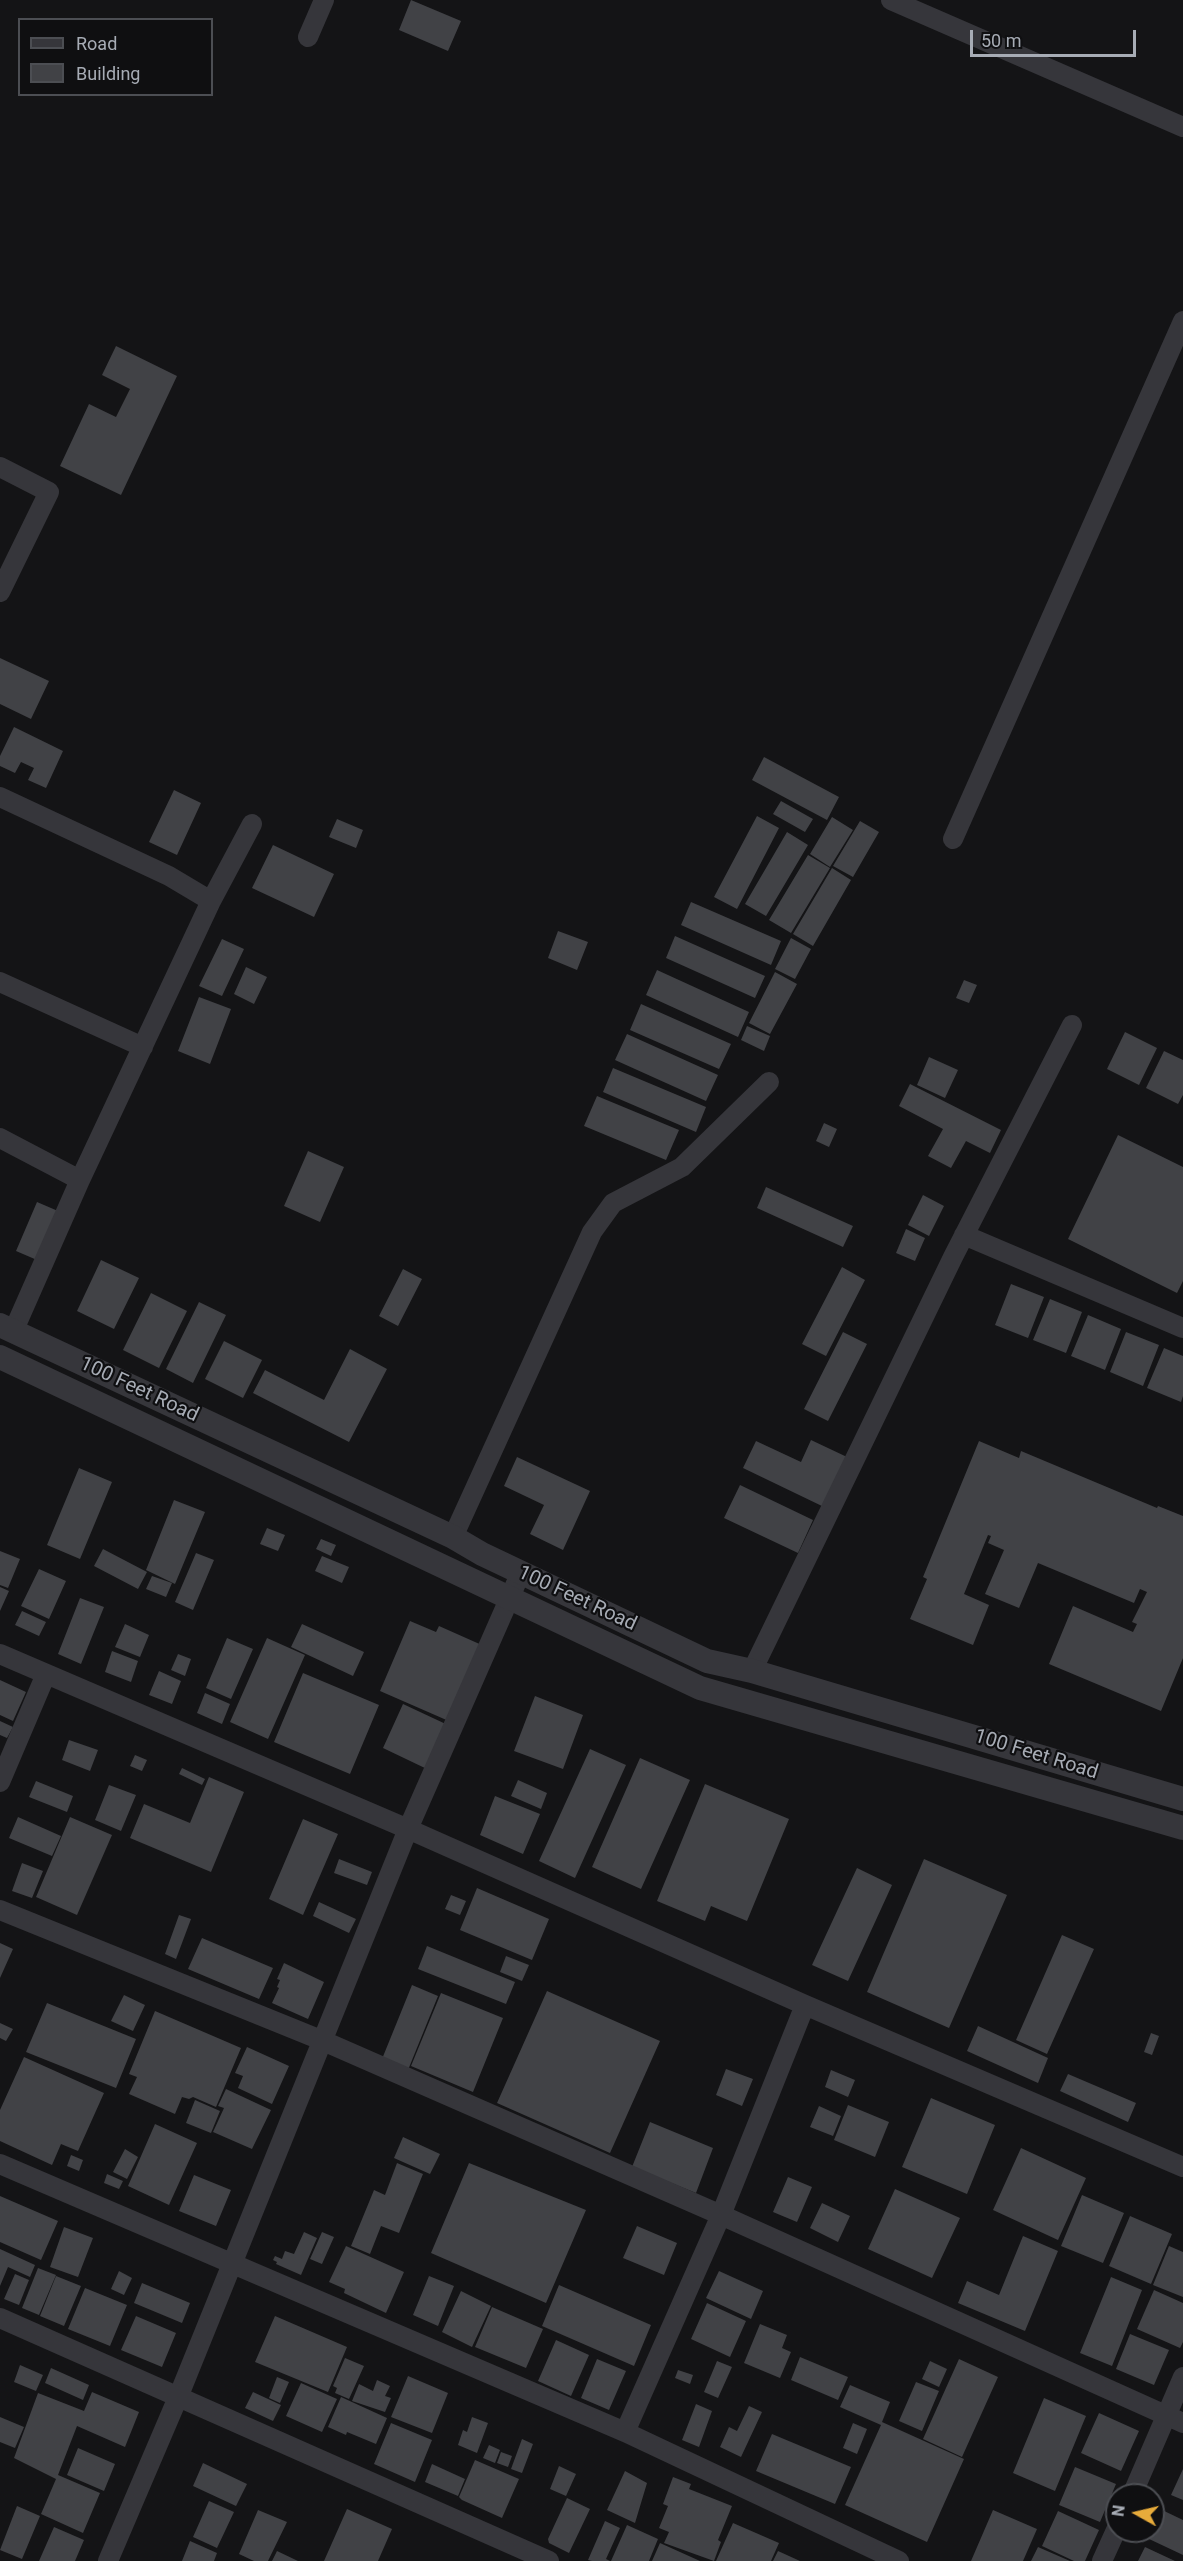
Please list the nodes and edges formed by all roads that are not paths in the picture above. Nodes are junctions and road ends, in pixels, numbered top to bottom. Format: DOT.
graph roads {
  1 [pos="324,0"];
  2 [pos="891,0"];
  3 [pos="308,37"];
  4 [pos="1183,127"];
  5 [pos="1183,321"];
  6 [pos="0,467"];
  7 [pos="0,592"];
  8 [pos="0,797"];
  9 [pos="252,824"];
  10 [pos="953,839"];
  11 [pos="211,901"];
  12 [pos="0,982"];
  13 [pos="1072,1025"];
  14 [pos="143,1047"];
  15 [pos="769,1082"];
  16 [pos="0,1138"];
  17 [pos="80,1180"];
  18 [pos="964,1235"];
  19 [pos="1183,1328"];
  20 [pos="6,1329"];
  21 [pos="0,1357"];
  22 [pos="453,1537"];
  23 [pos="521,1572"];
  24 [pos="509,1597"];
  25 [pos="0,1654"];
  26 [pos="752,1671"];
  27 [pos="46,1674"];
  28 [pos="0,1782"];
  29 [pos="1183,1799"];
  30 [pos="1183,1828"];
  31 [pos="408,1829"];
  32 [pos="0,1910"];
  33 [pos="805,2005"];
  34 [pos="321,2040"];
  35 [pos="0,2164"];
  36 [pos="1183,2167"];
  37 [pos="721,2215"];
  38 [pos="231,2264"];
  39 [pos="0,2318"];
  40 [pos="1183,2377"];
  41 [pos="179,2396"];
  42 [pos="1175,2420"];
  43 [pos="625,2432"];
  44 [pos="1139,2483"];
  45 [pos="1110,2543"];
  46 [pos="108,2561"];
  47 [pos="549,2561"];
  48 [pos="899,2561"];
  49 [pos="1102,2561"];
  1 -- 3 [label="street"];
  2 -- 4 [label="street"];
  5 -- 10 [label="street"];
  6 -- 7 [label="street"];
  8 -- 11 [label="street"];
  9 -- 11 [label="street"];
  11 -- 14 [label="street"];
  12 -- 14 [label="street"];
  13 -- 18 [label="street"];
  14 -- 17 [label="street"];
  15 -- 22 [label="street"];
  16 -- 17 [label="street"];
  17 -- 20 [label="street"];
  18 -- 19 [label="street"];
  18 -- 26 [label="street"];
  20 -- 22 [label="street, 100 Feet Road"];
  21 -- 24 [label="street, 100 Feet Road"];
  22 -- 23 [label="street, 100 Feet Road"];
  23 -- 24 [label="street"];
  23 -- 26 [label="street, 100 Feet Road"];
  24 -- 30 [label="street, 100 Feet Road"];
  24 -- 31 [label="street"];
  25 -- 27 [label="street"];
  26 -- 29 [label="street, 100 Feet Road"];
  27 -- 28 [label="street"];
  27 -- 31 [label="street"];
  31 -- 33 [label="street"];
  31 -- 34 [label="street"];
  32 -- 34 [label="street"];
  33 -- 36 [label="street"];
  33 -- 37 [label="street"];
  34 -- 37 [label="street"];
  34 -- 38 [label="street"];
  35 -- 38 [label="street"];
  37 -- 42 [label="street"];
  37 -- 43 [label="street"];
  38 -- 41 [label="street"];
  38 -- 43 [label="street"];
  39 -- 41 [label="street"];
  40 -- 42 [label="street"];
  41 -- 46 [label="street"];
  41 -- 47 [label="street"];
  42 -- 44 [label="street"];
  43 -- 48 [label="street"];
  45 -- 49 [label="street"];
}
